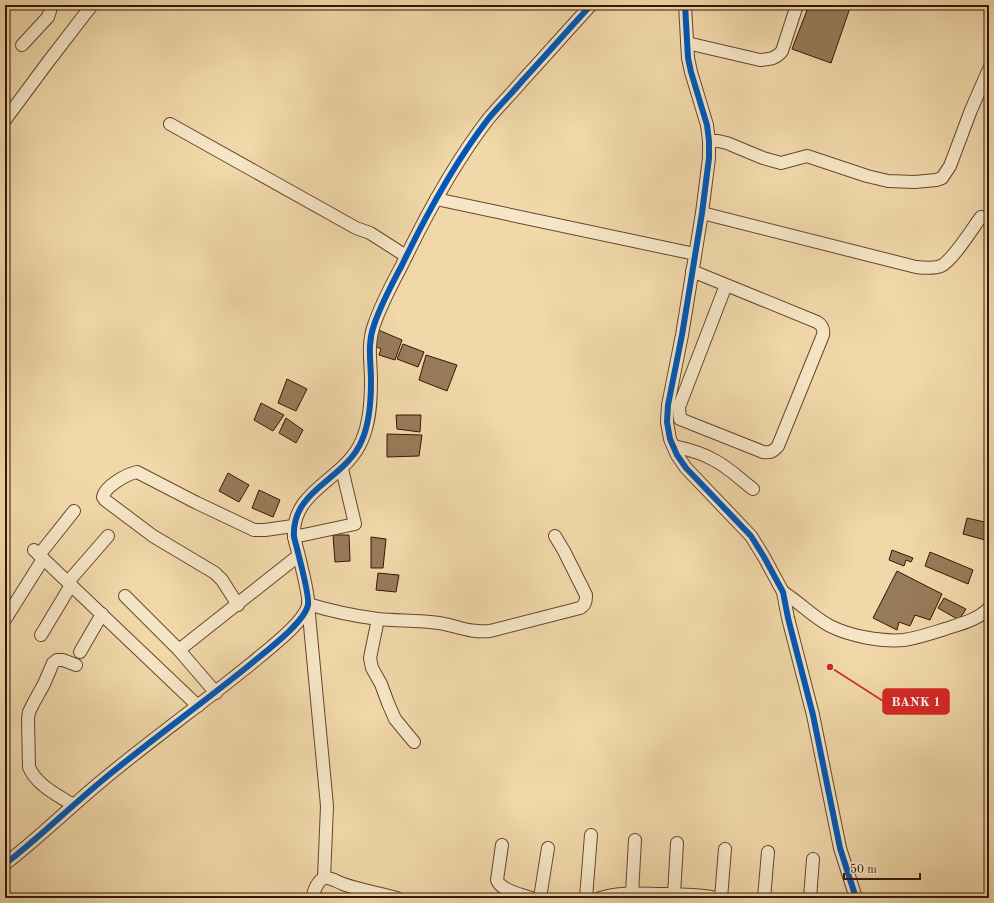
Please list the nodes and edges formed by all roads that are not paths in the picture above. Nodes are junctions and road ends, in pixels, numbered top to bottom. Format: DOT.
graph roads {
  1 [pos="51,5"];
  2 [pos="92,5"];
  3 [pos="591,5"];
  4 [pos="685,5"];
  5 [pos="796,5"];
  6 [pos="687,44"];
  7 [pos="22,45"];
  8 [pos="989,69"];
  9 [pos="5,120"];
  10 [pos="170,124"];
  11 [pos="709,141"];
  12 [pos="436,199"];
  13 [pos="702,213"];
  14 [pos="981,217"];
  15 [pos="695,254"];
  16 [pos="406,256"];
  17 [pos="692,271"];
  18 [pos="726,285"];
  19 [pos="673,446"];
  20 [pos="342,468"];
  21 [pos="753,489"];
  22 [pos="74,510"];
  23 [pos="294,532"];
  24 [pos="108,536"];
  25 [pos="555,536"];
  26 [pos="39,555"];
  27 [pos="298,556"];
  28 [pos="69,584"];
  29 [pos="783,592"];
  30 [pos="125,596"];
  31 [pos="308,604"];
  32 [pos="238,605"];
  33 [pos="989,608"];
  34 [pos="102,614"];
  35 [pos="6,618"];
  36 [pos="378,619"];
  37 [pos="41,635"];
  38 [pos="179,650"];
  39 [pos="80,652"];
  40 [pos="76,665"];
  41 [pos="216,692"];
  42 [pos="198,706"];
  43 [pos="414,742"];
  44 [pos="73,805"];
  45 [pos="591,835"];
  46 [pos="635,840"];
  47 [pos="677,843"];
  48 [pos="502,845"];
  49 [pos="548,848"];
  50 [pos="725,849"];
  51 [pos="768,852"];
  52 [pos="813,859"];
  53 [pos="5,864"];
  54 [pos="324,878"];
  55 [pos="632,892"];
  56 [pos="674,895"];
  57 [pos="312,898"];
  58 [pos="397,898"];
  59 [pos="531,898"];
  60 [pos="540,898"];
  61 [pos="586,898"];
  62 [pos="600,898"];
  63 [pos="716,898"];
  64 [pos="721,898"];
  65 [pos="764,898"];
  66 [pos="810,898"];
  67 [pos="856,898"];
  1 -- 7 [label="street"];
  2 -- 9 [label="street"];
  3 -- 12 [label="street"];
  4 -- 6 [label="street"];
  5 -- 6 [label="street"];
  6 -- 11 [label="street"];
  8 -- 11 [label="street"];
  10 -- 16 [label="street"];
  11 -- 13 [label="street"];
  12 -- 15 [label="street"];
  12 -- 16 [label="street"];
  13 -- 14 [label="street"];
  13 -- 15 [label="street"];
  15 -- 17 [label="street"];
  16 -- 20 [label="street"];
  17 -- 18 [label="street"];
  17 -- 19 [label="street"];
  18 -- 18 [label="street"];
  19 -- 21 [label="street"];
  19 -- 29 [label="street"];
  20 -- 23 [label="street"];
  20 -- 23 [label="street"];
  22 -- 26 [label="street"];
  23 -- 27 [label="street"];
  23 -- 32 [label="street"];
  24 -- 28 [label="street"];
  25 -- 36 [label="street"];
  26 -- 28 [label="street"];
  26 -- 35 [label="street"];
  27 -- 31 [label="street"];
  27 -- 32 [label="street"];
  28 -- 34 [label="street"];
  28 -- 37 [label="street"];
  29 -- 33 [label="street"];
  29 -- 67 [label="street"];
  30 -- 38 [label="street"];
  31 -- 36 [label="street"];
  31 -- 41 [label="street"];
  31 -- 54 [label="street"];
  32 -- 38 [label="street"];
  34 -- 39 [label="street"];
  34 -- 42 [label="street"];
  36 -- 43 [label="street"];
  38 -- 41 [label="street"];
  40 -- 44 [label="street"];
  41 -- 42 [label="street"];
  42 -- 44 [label="street"];
  44 -- 53 [label="street"];
  45 -- 61 [label="street"];
  46 -- 55 [label="street"];
  47 -- 56 [label="street"];
  48 -- 59 [label="street"];
  49 -- 60 [label="street"];
  50 -- 64 [label="street"];
  51 -- 65 [label="street"];
  52 -- 66 [label="street"];
  54 -- 57 [label="street"];
  54 -- 58 [label="street"];
  55 -- 56 [label="street"];
  55 -- 62 [label="street"];
  56 -- 63 [label="street"];
}
